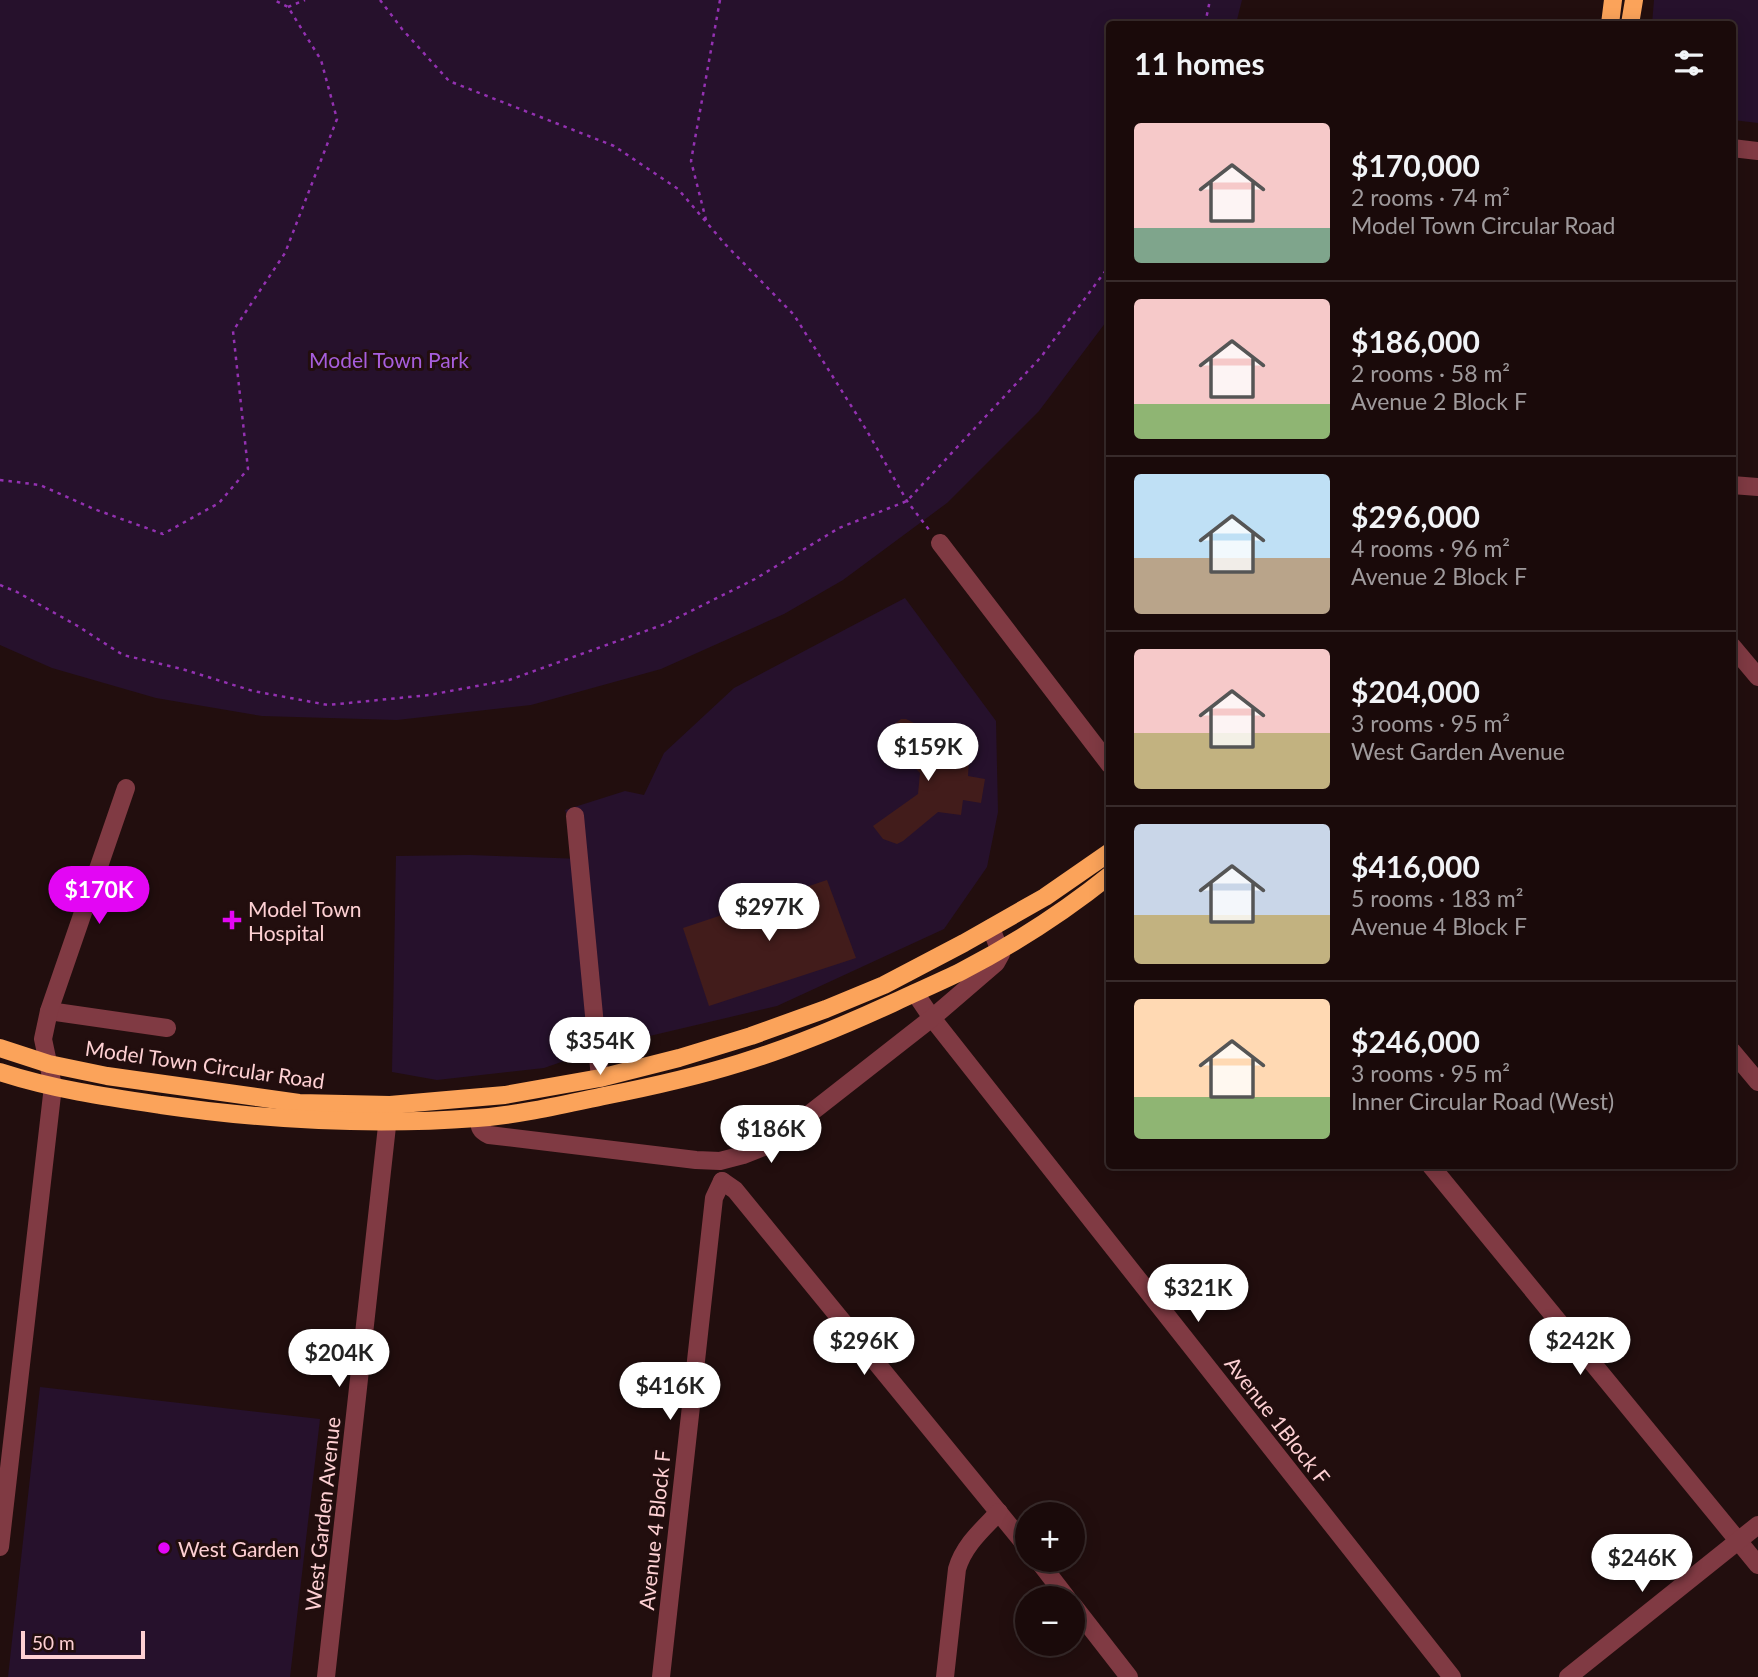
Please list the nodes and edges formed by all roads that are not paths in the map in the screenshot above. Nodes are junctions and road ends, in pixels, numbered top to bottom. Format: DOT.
graph roads {
  1 [pos="1613,0"];
  2 [pos="1634,0"];
  3 [pos="1610,21"];
  4 [pos="1630,21"];
  5 [pos="1736,148"];
  6 [pos="1758,150"];
  7 [pos="1736,485"];
  8 [pos="1758,487"];
  9 [pos="940,543"];
  10 [pos="1736,651"];
  11 [pos="1758,677"];
  12 [pos="1106,760"];
  13 [pos="126,788"];
  14 [pos="575,816"];
  15 [pos="1106,855"];
  16 [pos="1106,878"];
  17 [pos="991,928"];
  18 [pos="1000,949"];
  19 [pos="915,993"];
  20 [pos="50,1011"];
  21 [pos="932,1018"];
  22 [pos="167,1028"];
  23 [pos="0,1048"];
  24 [pos="1736,1056"];
  25 [pos="49,1064"];
  26 [pos="0,1072"];
  27 [pos="600,1078"];
  28 [pos="1758,1082"];
  29 [pos="53,1086"];
  30 [pos="389,1114"];
  31 [pos="479,1118"];
  32 [pos="720,1161"];
  33 [pos="1433,1169"];
  34 [pos="723,1181"];
  35 [pos="999,1512"];
  36 [pos="1758,1525"];
  37 [pos="1015,1532"];
  38 [pos="1739,1541"];
  39 [pos="0,1547"];
  40 [pos="1758,1565"];
  41 [pos="1047,1572"];
  42 [pos="1058,1586"];
  43 [pos="1085,1620"];
  44 [pos="327,1677"];
  45 [pos="661,1677"];
  46 [pos="945,1677"];
  47 [pos="1129,1677"];
  48 [pos="1452,1677"];
  49 [pos="1568,1677"];
  1 -- 3 [label="main road"];
  2 -- 4 [label="main road"];
  5 -- 6 [label="street"];
  7 -- 8 [label="street"];
  9 -- 12 [label="street"];
  10 -- 11 [label="street"];
  13 -- 20 [label="street"];
  14 -- 27 [label="street"];
  15 -- 17 [label="main road, Model Town Circular Road"];
  16 -- 18 [label="main road, Model Town Circular Road"];
  17 -- 18 [label="street"];
  17 -- 27 [label="main road, Model Town Circular Road"];
  18 -- 19 [label="main road, Model Town Circular Road"];
  18 -- 21 [label="street"];
  19 -- 21 [label="street, Avenue 1Block F"];
  19 -- 31 [label="main road, Model Town Circular Road"];
  20 -- 22 [label="street"];
  20 -- 25 [label="street"];
  21 -- 32 [label="street"];
  21 -- 48 [label="street, Avenue 1Block F"];
  23 -- 25 [label="main road, Model Town Circular Road"];
  24 -- 28 [label="street"];
  25 -- 29 [label="street"];
  25 -- 30 [label="main road, Model Town Circular Road"];
  26 -- 29 [label="main road, Model Town Circular Road"];
  27 -- 30 [label="main road, Model Town Circular Road"];
  29 -- 30 [label="main road, Model Town Circular Road"];
  29 -- 39 [label="street"];
  30 -- 31 [label="main road, Model Town Circular Road"];
  30 -- 44 [label="street, West Garden Avenue"];
  31 -- 32 [label="street"];
  32 -- 34 [label="street"];
  33 -- 38 [label="street"];
  34 -- 35 [label="street"];
  34 -- 45 [label="street, Avenue 4 Block F"];
  35 -- 37 [label="street"];
  35 -- 46 [label="street"];
  36 -- 38 [label="street"];
  38 -- 40 [label="street"];
  38 -- 49 [label="street"];
  41 -- 42 [label="street"];
  43 -- 47 [label="street"];
}
